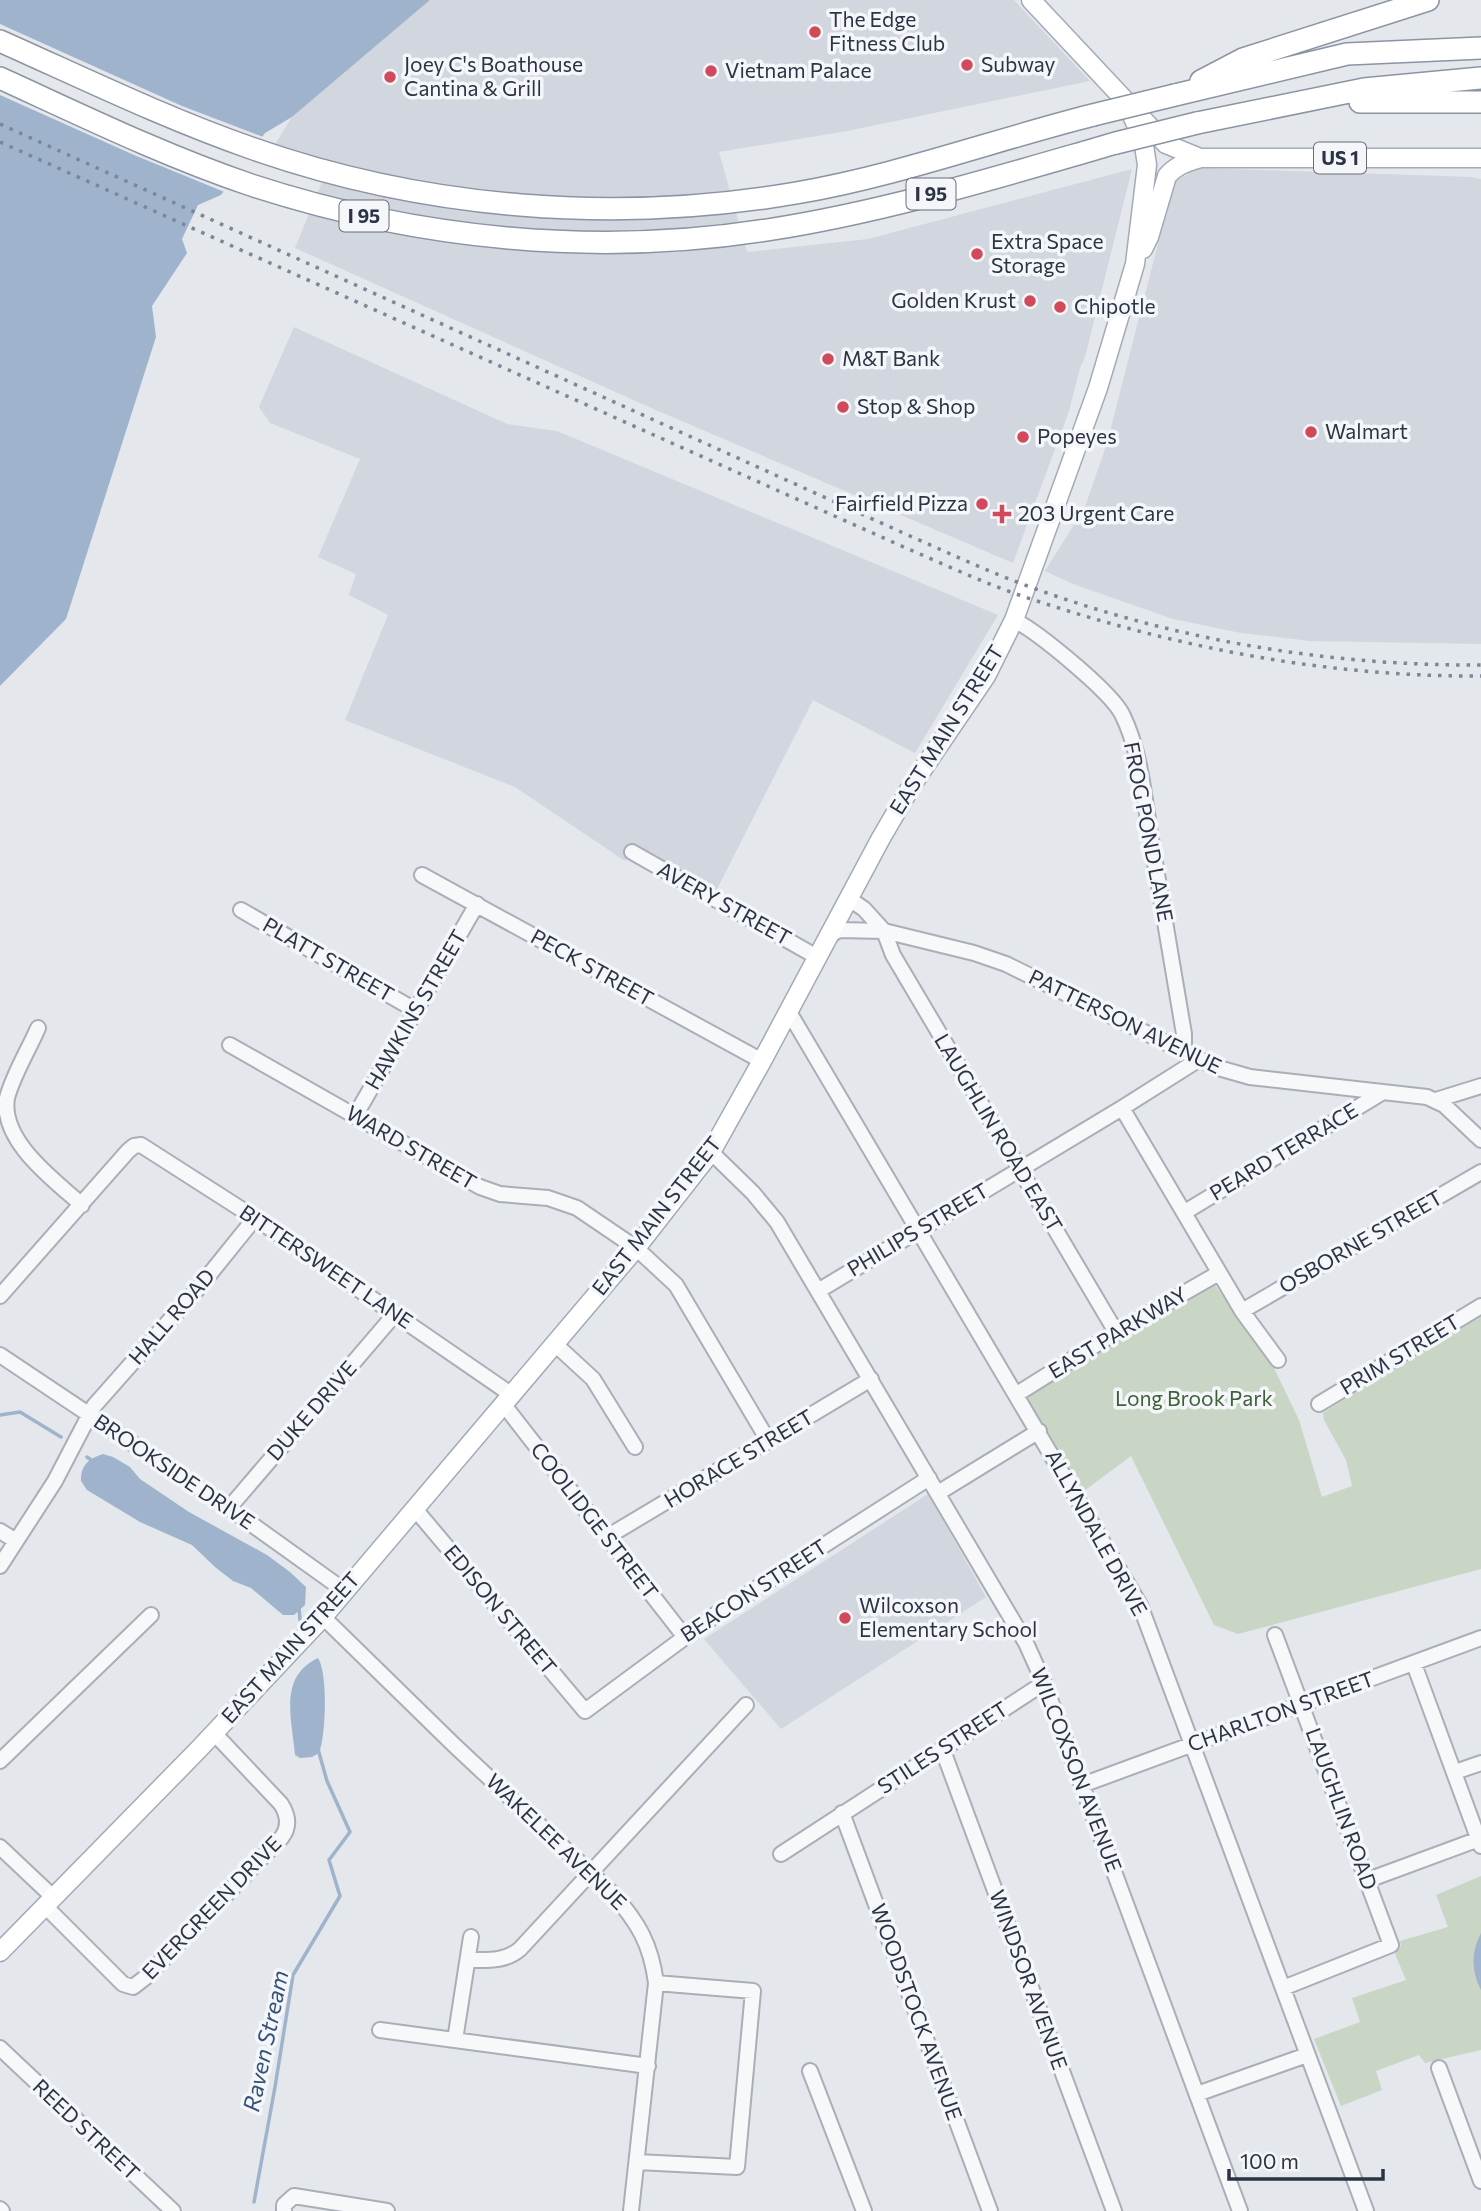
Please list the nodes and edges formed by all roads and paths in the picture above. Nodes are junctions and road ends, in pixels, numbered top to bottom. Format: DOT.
graph roads {
  1 [pos="1031,0"];
  2 [pos="1046,0"];
  3 [pos="1428,0"];
  4 [pos="1055,24"];
  5 [pos="0,41"];
  6 [pos="1481,48"];
  7 [pos="0,78"];
  8 [pos="1481,78"];
  9 [pos="1175,95"];
  10 [pos="1125,101"];
  11 [pos="1295,102"];
  12 [pos="1481,102"];
  13 [pos="1200,158"];
  14 [pos="1481,158"];
  15 [pos="1135,264"];
  16 [pos="1014,621"];
  17 [pos="632,852"];
  18 [pos="422,875"];
  19 [pos="848,898"];
  20 [pos="477,904"];
  21 [pos="241,910"];
  22 [pos="884,931"];
  23 [pos="829,936"];
  24 [pos="817,957"];
  25 [pos="415,1010"];
  26 [pos="789,1012"];
  27 [pos="38,1028"];
  28 [pos="230,1045"];
  29 [pos="1184,1051"];
  30 [pos="1198,1060"];
  31 [pos="762,1061"];
  32 [pos="1481,1086"];
  33 [pos="1383,1092"];
  34 [pos="1436,1100"];
  35 [pos="1122,1108"];
  36 [pos="355,1116"];
  37 [pos="1481,1140"];
  38 [pos="711,1152"];
  39 [pos="1019,1169"];
  40 [pos="1481,1172"];
  41 [pos="82,1205"];
  42 [pos="1185,1212"];
  43 [pos="255,1218"];
  44 [pos="919,1230"];
  45 [pos="636,1248"];
  46 [pos="1219,1273"];
  47 [pos="818,1291"];
  48 [pos="0,1296"];
  49 [pos="1481,1306"];
  50 [pos="1242,1311"];
  51 [pos="395,1314"];
  52 [pos="1116,1332"];
  53 [pos="555,1344"];
  54 [pos="0,1355"];
  55 [pos="1278,1360"];
  56 [pos="871,1379"];
  57 [pos="1017,1394"];
  58 [pos="508,1400"];
  59 [pos="1319,1404"];
  60 [pos="89,1415"];
  61 [pos="1039,1432"];
  62 [pos="769,1442"];
  63 [pos="635,1447"];
  64 [pos="929,1478"];
  65 [pos="938,1493"];
  66 [pos="229,1508"];
  67 [pos="415,1508"];
  68 [pos="0,1531"];
  69 [pos="607,1537"];
  70 [pos="16,1541"];
  71 [pos="0,1566"];
  72 [pos="345,1591"];
  73 [pos="151,1615"];
  74 [pos="323,1617"];
  75 [pos="1275,1635"];
  76 [pos="684,1636"];
  77 [pos="1481,1638"];
  78 [pos="1414,1664"];
  79 [pos="1044,1683"];
  80 [pos="1303,1704"];
  81 [pos="746,1705"];
  82 [pos="585,1711"];
  83 [pos="214,1733"];
  84 [pos="1191,1744"];
  85 [pos="942,1748"];
  86 [pos="0,1762"];
  87 [pos="1481,1763"];
  88 [pos="1455,1772"];
  89 [pos="1082,1786"];
  90 [pos="842,1814"];
  91 [pos="1480,1842"];
  92 [pos="0,1847"];
  93 [pos="781,1853"];
  94 [pos="592,1873"];
  95 [pos="1368,1880"];
  96 [pos="49,1902"];
  97 [pos="471,1937"];
  98 [pos="0,1952"];
  99 [pos="469,1960"];
  100 [pos="656,1983"];
  101 [pos="1283,1988"];
  102 [pos="380,2030"];
  103 [pos="455,2040"];
  104 [pos="0,2048"];
  105 [pos="1307,2055"];
  106 [pos="648,2066"];
  107 [pos="1439,2068"];
  108 [pos="810,2071"];
  109 [pos="1197,2094"];
  110 [pos="637,2162"];
  111 [pos="1481,2181"];
  112 [pos="173,2211"];
  113 [pos="284,2211"];
  114 [pos="387,2211"];
  115 [pos="631,2211"];
  116 [pos="864,2211"];
  117 [pos="990,2211"];
  118 [pos="1114,2211"];
  119 [pos="1240,2211"];
  120 [pos="1366,2211"];
  1 -- 4 [label="main road, US 1"];
  2 -- 4 [label="main road"];
  3 -- 9 [label="highway"];
  4 -- 10 [label="main road, US 1"];
  5 -- 9 [label="highway, I 95, bridge"];
  6 -- 9 [label="highway, I 95"];
  7 -- 11 [label="highway, I 95, bridge"];
  8 -- 11 [label="highway, I 95"];
  10 -- 13 [label="main road, US 1"];
  10 -- 15 [label="main road, EAST MAIN STREET"];
  11 -- 12 [label="highway"];
  13 -- 14 [label="main road, US 1"];
  13 -- 15 [label="main road, EAST MAIN STREET"];
  15 -- 16 [label="main road, EAST MAIN STREET"];
  16 -- 19 [label="main road, EAST MAIN STREET"];
  16 -- 29 [label="street, FROG POND LANE"];
  17 -- 24 [label="street, AVERY STREET"];
  18 -- 20 [label="street, PECK STREET"];
  19 -- 22 [label="street"];
  19 -- 23 [label="main road, EAST MAIN STREET"];
  20 -- 25 [label="street, HAWKINS STREET"];
  20 -- 31 [label="street, PECK STREET"];
  21 -- 25 [label="street, PLATT STREET"];
  22 -- 23 [label="street, PATTERSON AVENUE"];
  22 -- 29 [label="street, PATTERSON AVENUE"];
  22 -- 39 [label="street, LAUGHLIN ROAD EAST"];
  23 -- 24 [label="main road, EAST MAIN STREET"];
  24 -- 26 [label="main road, EAST MAIN STREET"];
  25 -- 36 [label="street, HAWKINS STREET"];
  26 -- 31 [label="main road, EAST MAIN STREET"];
  26 -- 44 [label="street, ALLYNDALE DRIVE"];
  27 -- 41 [label="street"];
  28 -- 36 [label="street, WARD STREET"];
  29 -- 30 [label="street, PATTERSON AVENUE"];
  30 -- 33 [label="street, PATTERSON AVENUE"];
  30 -- 35 [label="street, PHILIPS STREET"];
  31 -- 38 [label="main road, EAST MAIN STREET"];
  32 -- 34 [label="street"];
  33 -- 34 [label="street, PATTERSON AVENUE"];
  33 -- 42 [label="street, PEARD TERRACE"];
  34 -- 37 [label="street"];
  35 -- 39 [label="street, PHILIPS STREET"];
  35 -- 42 [label="street"];
  36 -- 45 [label="street, WARD STREET"];
  38 -- 45 [label="main road, EAST MAIN STREET"];
  38 -- 47 [label="street, WILCOXSON AVENUE"];
  39 -- 44 [label="street, PHILIPS STREET"];
  39 -- 52 [label="street, LAUGHLIN ROAD EAST"];
  40 -- 50 [label="street, OSBORNE STREET"];
  41 -- 43 [label="street, BITTERSWEET LANE"];
  41 -- 48 [label="street"];
  42 -- 46 [label="street"];
  43 -- 51 [label="street, BITTERSWEET LANE"];
  43 -- 60 [label="street, HALL ROAD"];
  44 -- 47 [label="street, PHILIPS STREET"];
  44 -- 57 [label="street, ALLYNDALE DRIVE"];
  45 -- 53 [label="main road, EAST MAIN STREET"];
  45 -- 62 [label="street, WARD STREET"];
  46 -- 50 [label="street"];
  46 -- 52 [label="street, EAST PARKWAY"];
  47 -- 56 [label="street, WILCOXSON AVENUE"];
  49 -- 59 [label="street, PRIM STREET"];
  50 -- 55 [label="street"];
  51 -- 58 [label="street, BITTERSWEET LANE"];
  51 -- 66 [label="street, DUKE DRIVE"];
  52 -- 57 [label="street, EAST PARKWAY"];
  53 -- 58 [label="main road, EAST MAIN STREET"];
  53 -- 63 [label="street"];
  54 -- 60 [label="street, BROOKSIDE DRIVE"];
  56 -- 62 [label="street, HORACE STREET"];
  56 -- 64 [label="street, WILCOXSON AVENUE"];
  57 -- 61 [label="street, ALLYNDALE DRIVE"];
  58 -- 67 [label="main road, EAST MAIN STREET"];
  58 -- 69 [label="street, COOLIDGE STREET"];
  60 -- 66 [label="street, BROOKSIDE DRIVE"];
  60 -- 70 [label="street, HALL ROAD"];
  61 -- 65 [label="street"];
  61 -- 84 [label="street, ALLYNDALE DRIVE"];
  62 -- 69 [label="street, HORACE STREET"];
  64 -- 65 [label="street, WILCOXSON AVENUE"];
  64 -- 76 [label="street, BEACON STREET"];
  65 -- 79 [label="street, WILCOXSON AVENUE"];
  66 -- 72 [label="street, BROOKSIDE DRIVE"];
  67 -- 72 [label="main road, EAST MAIN STREET"];
  67 -- 82 [label="street, EDISON STREET"];
  68 -- 70 [label="street"];
  69 -- 76 [label="street, COOLIDGE STREET"];
  70 -- 71 [label="street, HALL ROAD"];
  72 -- 74 [label="main road, EAST MAIN STREET"];
  73 -- 86 [label="street"];
  74 -- 83 [label="main road, EAST MAIN STREET"];
  74 -- 94 [label="street, WAKELEE AVENUE"];
  75 -- 80 [label="street, LAUGHLIN ROAD"];
  76 -- 82 [label="street, BEACON STREET"];
  77 -- 78 [label="street, CHARLTON STREET"];
  78 -- 80 [label="street, CHARLTON STREET"];
  78 -- 88 [label="street"];
  79 -- 85 [label="street, STILES STREET"];
  79 -- 89 [label="street, WILCOXSON AVENUE"];
  80 -- 84 [label="street, CHARLTON STREET"];
  80 -- 95 [label="street, LAUGHLIN ROAD"];
  81 -- 94 [label="street"];
  83 -- 96 [label="main road, EAST MAIN STREET"];
  83 -- 96 [label="street, EVERGREEN DRIVE"];
  84 -- 89 [label="street, CHARLTON STREET"];
  84 -- 101 [label="street, ALLYNDALE DRIVE"];
  85 -- 90 [label="street, STILES STREET"];
  85 -- 118 [label="street, WINDSOR AVENUE"];
  87 -- 88 [label="street"];
  88 -- 91 [label="street"];
  89 -- 109 [label="street, WILCOXSON AVENUE"];
  90 -- 93 [label="street, STILES STREET"];
  90 -- 117 [label="street, WOODSTOCK AVENUE"];
  91 -- 95 [label="street"];
  92 -- 96 [label="street"];
  94 -- 99 [label="street"];
  94 -- 100 [label="street, WAKELEE AVENUE"];
  95 -- 101 [label="street, LAUGHLIN ROAD"];
  96 -- 98 [label="main road, EAST MAIN STREET"];
  97 -- 99 [label="street"];
  99 -- 103 [label="street"];
  100 -- 106 [label="street, WAKELEE AVENUE"];
  100 -- 110 [label="street"];
  101 -- 105 [label="street, ALLYNDALE DRIVE"];
  102 -- 103 [label="street"];
  103 -- 106 [label="street"];
  104 -- 112 [label="street, REED STREET"];
  105 -- 109 [label="street"];
  105 -- 120 [label="street, ALLYNDALE DRIVE"];
  106 -- 110 [label="street, WAKELEE AVENUE"];
  107 -- 111 [label="street"];
  108 -- 116 [label="street"];
  109 -- 119 [label="street, WILCOXSON AVENUE"];
  110 -- 115 [label="street, WAKELEE AVENUE"];
  113 -- 114 [label="street"];
}
